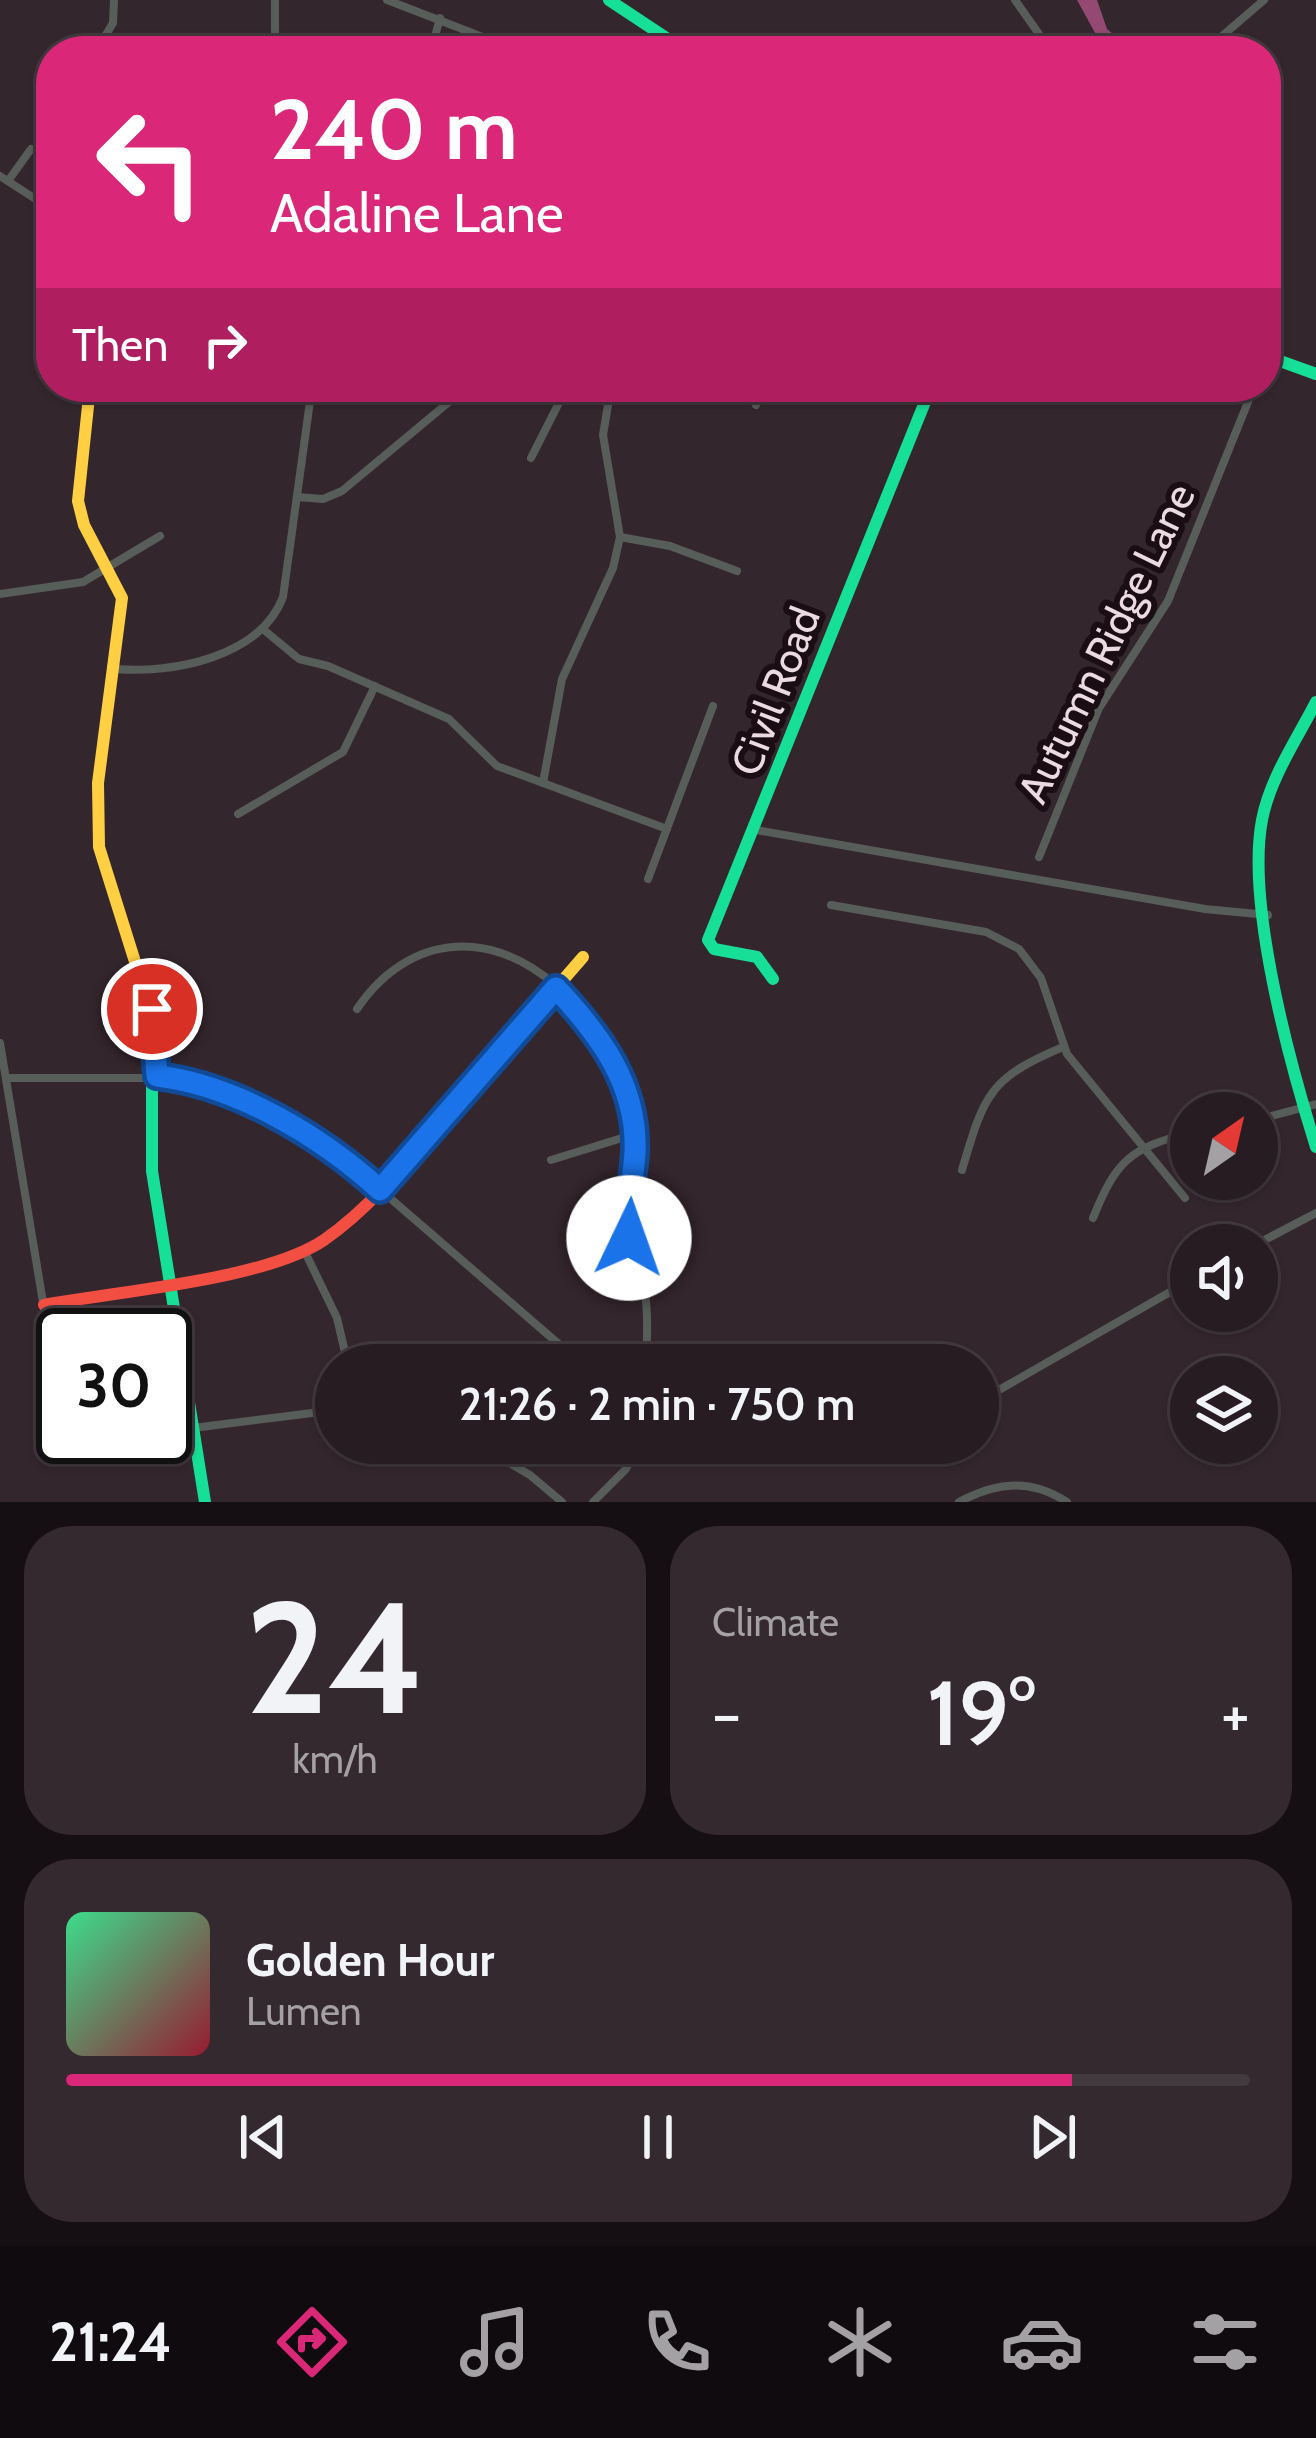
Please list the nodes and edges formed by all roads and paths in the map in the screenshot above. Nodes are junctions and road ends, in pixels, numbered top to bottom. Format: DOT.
graph roads {
  1 [pos="114,0"];
  2 [pos="275,0"];
  3 [pos="387,0"];
  4 [pos="610,0"];
  5 [pos="1015,0"];
  6 [pos="1264,0"];
  7 [pos="627,5"];
  8 [pos="440,18"];
  9 [pos="105,36"];
  10 [pos="275,36"];
  11 [pos="435,36"];
  12 [pos="483,36"];
  13 [pos="667,36"];
  14 [pos="1040,36"];
  15 [pos="1222,36"];
  16 [pos="31,148"];
  17 [pos="4,179"];
  18 [pos="36,199"];
  19 [pos="1281,362"];
  20 [pos="1316,374"];
  21 [pos="88,402"];
  22 [pos="310,402"];
  23 [pos="449,402"];
  24 [pos="559,402"];
  25 [pos="608,402"];
  26 [pos="757,402"];
  27 [pos="925,402"];
  28 [pos="1248,402"];
  29 [pos="756,405"];
  30 [pos="531,458"];
  31 [pos="297,497"];
  32 [pos="160,536"];
  33 [pos="620,537"];
  34 [pos="110,566"];
  35 [pos="737,571"];
  36 [pos="0,594"];
  37 [pos="264,630"];
  38 [pos="115,670"];
  39 [pos="375,686"];
  40 [pos="1316,702"];
  41 [pos="713,706"];
  42 [pos="543,783"];
  43 [pos="238,814"];
  44 [pos="667,829"];
  45 [pos="756,830"];
  46 [pos="1039,857"];
  47 [pos="648,879"];
  48 [pos="831,905"];
  49 [pos="1268,915"];
  50 [pos="583,957"];
  51 [pos="773,979"];
  52 [pos="556,988"];
  53 [pos="358,1009"];
  54 [pos="0,1043"];
  55 [pos="1063,1047"];
  56 [pos="157,1076"];
  57 [pos="6,1078"];
  58 [pos="1310,1106"];
  59 [pos="1278,1114"];
  60 [pos="634,1134"];
  61 [pos="1170,1139"];
  62 [pos="1143,1147"];
  63 [pos="1316,1147"];
  64 [pos="551,1160"];
  65 [pos="962,1170"];
  66 [pos="1170,1180"];
  67 [pos="380,1190"];
  68 [pos="1316,1213"];
  69 [pos="1093,1218"];
  70 [pos="1278,1233"];
  71 [pos="305,1252"];
  72 [pos="170,1282"];
  73 [pos="1170,1292"];
  74 [pos="44,1305"];
  75 [pos="44,1308"];
  76 [pos="343,1344"];
  77 [pos="559,1344"];
  78 [pos="646,1344"];
  79 [pos="999,1390"];
  80 [pos="315,1413"];
  81 [pos="193,1428"];
  82 [pos="511,1464"];
  83 [pos="628,1464"];
  84 [pos="205,1502"];
  85 [pos="562,1502"];
  86 [pos="593,1502"];
  87 [pos="959,1502"];
  88 [pos="1067,1502"];
  1 -- 9 [label="street"];
  2 -- 10 [label="street"];
  3 -- 8 [label="street"];
  4 -- 7 [label="street"];
  5 -- 14 [label="street"];
  6 -- 15 [label="street"];
  7 -- 13 [label="street"];
  8 -- 11 [label="street"];
  8 -- 12 [label="street"];
  16 -- 17 [label="street"];
  17 -- 18 [label="street"];
  19 -- 20 [label="street"];
  21 -- 34 [label="street"];
  22 -- 31 [label="street"];
  23 -- 31 [label="street"];
  24 -- 30 [label="street"];
  25 -- 33 [label="street"];
  26 -- 29 [label="street"];
  27 -- 45 [label="street, Civil Road"];
  28 -- 46 [label="street, Autumn Ridge Lane"];
  31 -- 37 [label="street"];
  32 -- 34 [label="street"];
  33 -- 35 [label="street"];
  33 -- 42 [label="street"];
  34 -- 36 [label="street"];
  34 -- 38 [label="street"];
  37 -- 38 [label="street"];
  37 -- 39 [label="street"];
  38 -- 56 [label="street"];
  39 -- 42 [label="street"];
  39 -- 43 [label="street"];
  40 -- 49 [label="street"];
  41 -- 44 [label="street"];
  42 -- 44 [label="street"];
  44 -- 47 [label="street"];
  45 -- 49 [label="street"];
  45 -- 51 [label="street, Civil Road"];
  48 -- 55 [label="street"];
  49 -- 58 [label="street"];
  50 -- 52 [label="street"];
  52 -- 53 [label="street"];
  52 -- 60 [label="street"];
  52 -- 67 [label="street"];
  54 -- 57 [label="street"];
  55 -- 62 [label="street"];
  55 -- 65 [label="street"];
  56 -- 57 [label="street"];
  56 -- 67 [label="street"];
  56 -- 72 [label="street"];
  57 -- 74 [label="street"];
  58 -- 59 [label="street"];
  58 -- 63 [label="street"];
  60 -- 64 [label="street"];
  60 -- 78 [label="street"];
  61 -- 62 [label="street"];
  62 -- 66 [label="street"];
  62 -- 69 [label="street"];
  67 -- 71 [label="street"];
  67 -- 77 [label="street"];
  68 -- 70 [label="street"];
  71 -- 72 [label="street"];
  71 -- 76 [label="street"];
  72 -- 74 [label="street"];
  72 -- 81 [label="street"];
  73 -- 79 [label="street"];
  74 -- 75 [label="street"];
  80 -- 81 [label="street"];
  81 -- 84 [label="street"];
  82 -- 85 [label="street"];
  83 -- 86 [label="street"];
  87 -- 88 [label="street"];
}
